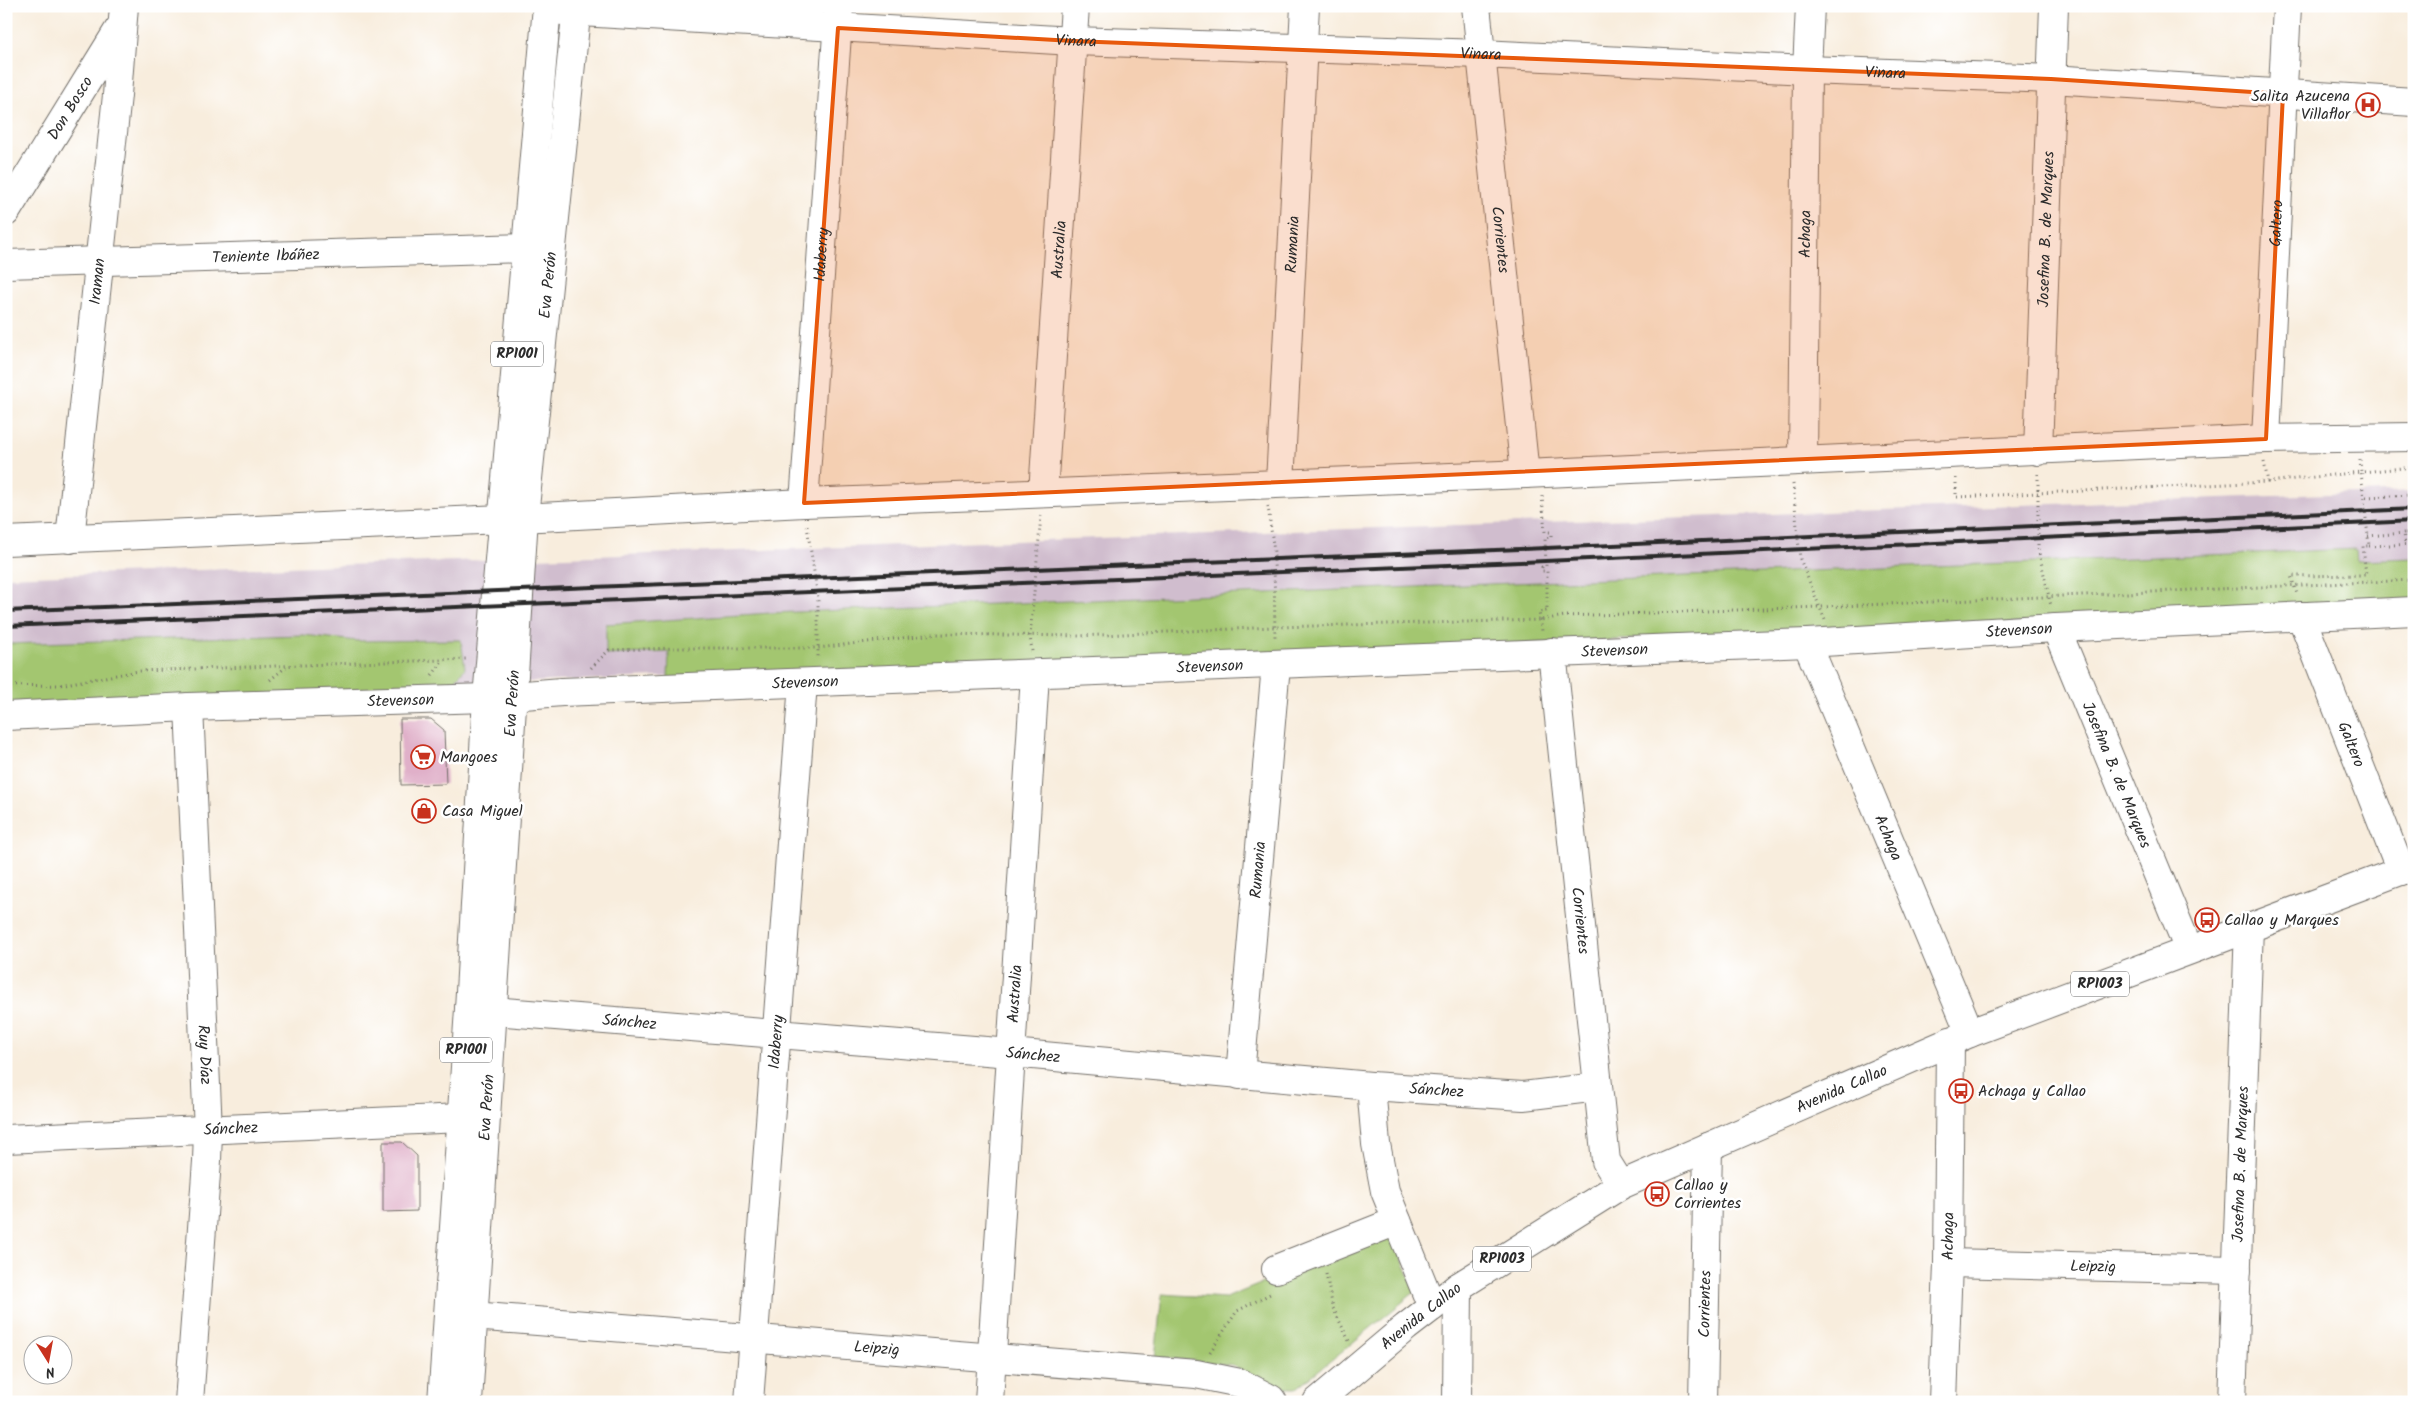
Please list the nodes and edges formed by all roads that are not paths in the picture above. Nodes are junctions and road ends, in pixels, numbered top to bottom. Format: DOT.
graph roads {
  1 [pos="1075,6"];
  2 [pos="1305,6"];
  3 [pos="1476,6"];
  4 [pos="1810,6"];
  5 [pos="2054,6"];
  6 [pos="2287,6"];
  7 [pos="547,8"];
  8 [pos="576,9"];
  9 [pos="128,12"];
  10 [pos="838,17"];
  11 [pos="1073,41"];
  12 [pos="1304,48"];
  13 [pos="1482,54"];
  14 [pos="1807,70"];
  15 [pos="2051,79"];
  16 [pos="2283,94"];
  17 [pos="2414,102"];
  18 [pos="6,212"];
  19 [pos="526,248"];
  20 [pos="98,262"];
  21 [pos="6,264"];
  22 [pos="2414,437"];
  23 [pos="2266,439"];
  24 [pos="2038,451"];
  25 [pos="1797,460"];
  26 [pos="1532,474"];
  27 [pos="1272,483"];
  28 [pos="1043,493"];
  29 [pos="804,503"];
  30 [pos="513,518"];
  31 [pos="70,538"];
  32 [pos="6,541"];
  33 [pos="2414,611"];
  34 [pos="2301,616"];
  35 [pos="2056,628"];
  36 [pos="1807,643"];
  37 [pos="1552,652"];
  38 [pos="1276,665"];
  39 [pos="1036,675"];
  40 [pos="811,682"];
  41 [pos="500,697"];
  42 [pos="189,707"];
  43 [pos="6,716"];
  44 [pos="2407,868"];
  45 [pos="2249,927"];
  46 [pos="2189,950"];
  47 [pos="482,1010"];
  48 [pos="776,1034"];
  49 [pos="1960,1037"];
  50 [pos="1011,1053"];
  51 [pos="1240,1075"];
  52 [pos="1371,1086"];
  53 [pos="1598,1087"];
  54 [pos="473,1118"];
  55 [pos="208,1130"];
  56 [pos="6,1139"];
  57 [pos="1708,1147"];
  58 [pos="1621,1185"];
  59 [pos="1397,1221"];
  60 [pos="1948,1263"];
  61 [pos="2237,1270"];
  62 [pos="1278,1279"];
  63 [pos="1458,1287"];
  64 [pos="1432,1307"];
  65 [pos="473,1316"];
  66 [pos="753,1339"];
  67 [pos="992,1358"];
  68 [pos="189,1402"];
  69 [pos="442,1402"];
  70 [pos="468,1402"];
  71 [pos="749,1402"];
  72 [pos="989,1402"];
  73 [pos="1273,1402"];
  74 [pos="1317,1402"];
  75 [pos="1457,1402"];
  76 [pos="1703,1402"];
  77 [pos="1943,1402"];
  78 [pos="2232,1402"];
  1 -- 11 [label="street, Australia"];
  2 -- 12 [label="street, Rumania"];
  3 -- 13 [label="street, Corrientes"];
  4 -- 14 [label="street, Achaga"];
  5 -- 15 [label="street, Josefina B. de Marques"];
  6 -- 16 [label="street, Galtero"];
  7 -- 8 [label="street, Vinara"];
  7 -- 19 [label="street, Eva Perón / RP1001"];
  8 -- 10 [label="street, Vinara"];
  8 -- 30 [label="street, Eva Perón / RP1001"];
  9 -- 18 [label="street, Don Bosco"];
  9 -- 20 [label="street, Iraman"];
  10 -- 11 [label="street, Vinara"];
  10 -- 29 [label="street, Idaberry"];
  11 -- 12 [label="street, Vinara"];
  11 -- 28 [label="street, Australia"];
  12 -- 13 [label="street, Vinara"];
  12 -- 27 [label="street, Rumania"];
  13 -- 14 [label="street, Vinara"];
  13 -- 26 [label="street, Corrientes"];
  14 -- 15 [label="street, Vinara"];
  14 -- 25 [label="street, Achaga"];
  15 -- 16 [label="street, Vinara"];
  15 -- 24 [label="street, Josefina B. de Marques"];
  16 -- 17 [label="street, Vinara"];
  16 -- 23 [label="street, Galtero"];
  19 -- 20 [label="street, Teniente Ibáñez"];
  19 -- 30 [label="street, Eva Perón / RP1001"];
  20 -- 21 [label="street, Teniente Ibáñez"];
  20 -- 31 [label="street, Iraman"];
  22 -- 23 [label="street"];
  23 -- 24 [label="street"];
  24 -- 25 [label="street"];
  25 -- 26 [label="street"];
  26 -- 27 [label="street"];
  27 -- 28 [label="street"];
  28 -- 29 [label="street"];
  29 -- 30 [label="street"];
  30 -- 31 [label="street"];
  30 -- 41 [label="street, Eva Perón / RP1001"];
  31 -- 32 [label="street"];
  33 -- 34 [label="street, Stevenson"];
  34 -- 35 [label="street, Stevenson"];
  34 -- 44 [label="street, Galtero"];
  35 -- 36 [label="street, Stevenson"];
  35 -- 46 [label="street, Josefina B. de Marques"];
  36 -- 37 [label="street, Stevenson"];
  36 -- 49 [label="street, Achaga"];
  37 -- 38 [label="street, Stevenson"];
  37 -- 53 [label="street, Corrientes"];
  38 -- 39 [label="street, Stevenson"];
  38 -- 51 [label="street, Rumania"];
  39 -- 40 [label="street, Stevenson"];
  39 -- 50 [label="street, Australia"];
  40 -- 41 [label="street, Stevenson"];
  40 -- 48 [label="street, Idaberry"];
  41 -- 42 [label="street, Stevenson"];
  41 -- 47 [label="street, Eva Perón / RP1001"];
  42 -- 43 [label="street, Stevenson"];
  42 -- 55 [label="street, Ruy Díaz"];
  44 -- 45 [label="street, Avenida Callao / RP1003"];
  45 -- 46 [label="street, Avenida Callao / RP1003"];
  45 -- 61 [label="street, Josefina B. de Marques"];
  46 -- 49 [label="street, Avenida Callao / RP1003"];
  47 -- 48 [label="street, Sánchez"];
  47 -- 54 [label="street, Eva Perón / RP1001"];
  48 -- 50 [label="street, Sánchez"];
  48 -- 66 [label="street, Idaberry"];
  49 -- 57 [label="street, Avenida Callao / RP1003"];
  49 -- 60 [label="street, Achaga"];
  50 -- 51 [label="street, Sánchez"];
  50 -- 67 [label="street, Australia"];
  51 -- 52 [label="street, Sánchez"];
  52 -- 53 [label="street, Sánchez"];
  52 -- 59 [label="street"];
  53 -- 58 [label="street, Corrientes"];
  54 -- 55 [label="street, Sánchez"];
  54 -- 65 [label="street, Eva Perón / RP1001"];
  54 -- 69 [label="street, Eva Perón / RP1001"];
  55 -- 56 [label="street, Sánchez"];
  55 -- 68 [label="street, Ruy Díaz"];
  57 -- 58 [label="street, Avenida Callao / RP1003"];
  57 -- 76 [label="street, Corrientes"];
  58 -- 63 [label="street, Avenida Callao / RP1003"];
  59 -- 62 [label="street"];
  59 -- 64 [label="street"];
  60 -- 61 [label="street, Leipzig"];
  60 -- 77 [label="street, Achaga"];
  61 -- 78 [label="street, Josefina B. de Marques"];
  63 -- 64 [label="street, Avenida Callao / RP1003"];
  63 -- 75 [label="street"];
  64 -- 74 [label="street, Avenida Callao / RP1003"];
  65 -- 66 [label="street, Leipzig"];
  65 -- 70 [label="street, Eva Perón / RP1001"];
  66 -- 67 [label="street, Leipzig"];
  66 -- 71 [label="street, Idaberry"];
  67 -- 72 [label="street, Australia"];
  67 -- 73 [label="street, Leipzig"];
}
